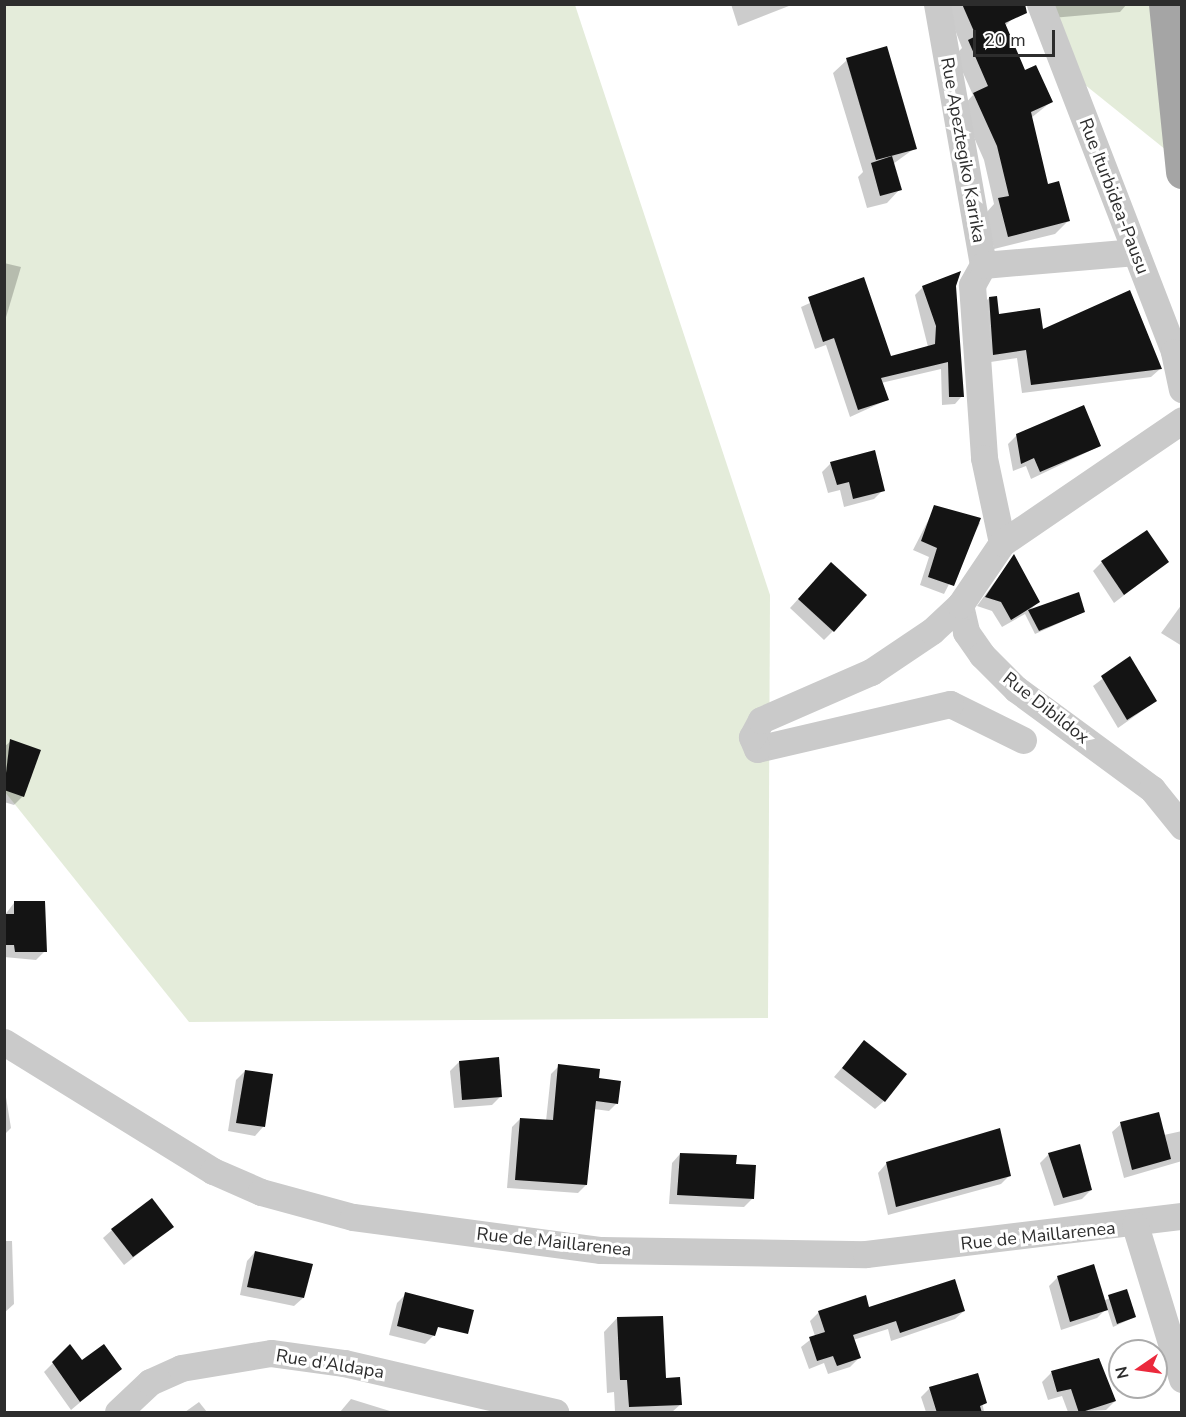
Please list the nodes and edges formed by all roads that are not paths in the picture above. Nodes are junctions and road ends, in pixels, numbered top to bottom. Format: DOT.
graph roads {
  1 [pos="937,4"];
  2 [pos="1040,4"];
  3 [pos="1165,4"];
  4 [pos="1182,172"];
  5 [pos="1135,252"];
  6 [pos="983,265"];
  7 [pos="1172,320"];
  8 [pos="1178,351"];
  9 [pos="1182,389"];
  10 [pos="1176,423"];
  11 [pos="1002,543"];
  12 [pos="960,605"];
  13 [pos="1023,740"];
  14 [pos="1182,825"];
  15 [pos="4,1042"];
  16 [pos="1182,1216"];
  17 [pos="1136,1225"];
  18 [pos="1182,1379"];
  19 [pos="118,1413"];
  20 [pos="555,1413"];
  1 -- 6 [label="street, Rue Apeztegiko Karrika"];
  2 -- 5 [label="street, Rue Iturbidea-Pausu"];
  3 -- 4 [label="main road"];
  5 -- 6 [label="street"];
  5 -- 7 [label="street, Rue Iturbidea-Pausu"];
  6 -- 11 [label="street, Rue Apeztegiko Karrika"];
  7 -- 8 [label="street, Rue Iturbidea-Pausu"];
  8 -- 9 [label="street, Rue Iturbidea-Pausu"];
  10 -- 11 [label="street"];
  11 -- 12 [label="street"];
  12 -- 13 [label="street"];
  12 -- 14 [label="street, Rue Dibildox"];
  15 -- 17 [label="street, Rue de Maillarenea"];
  16 -- 17 [label="street, Rue de Maillarenea"];
  17 -- 18 [label="street"];
  19 -- 20 [label="street, Rue d'Aldapa"];
}
